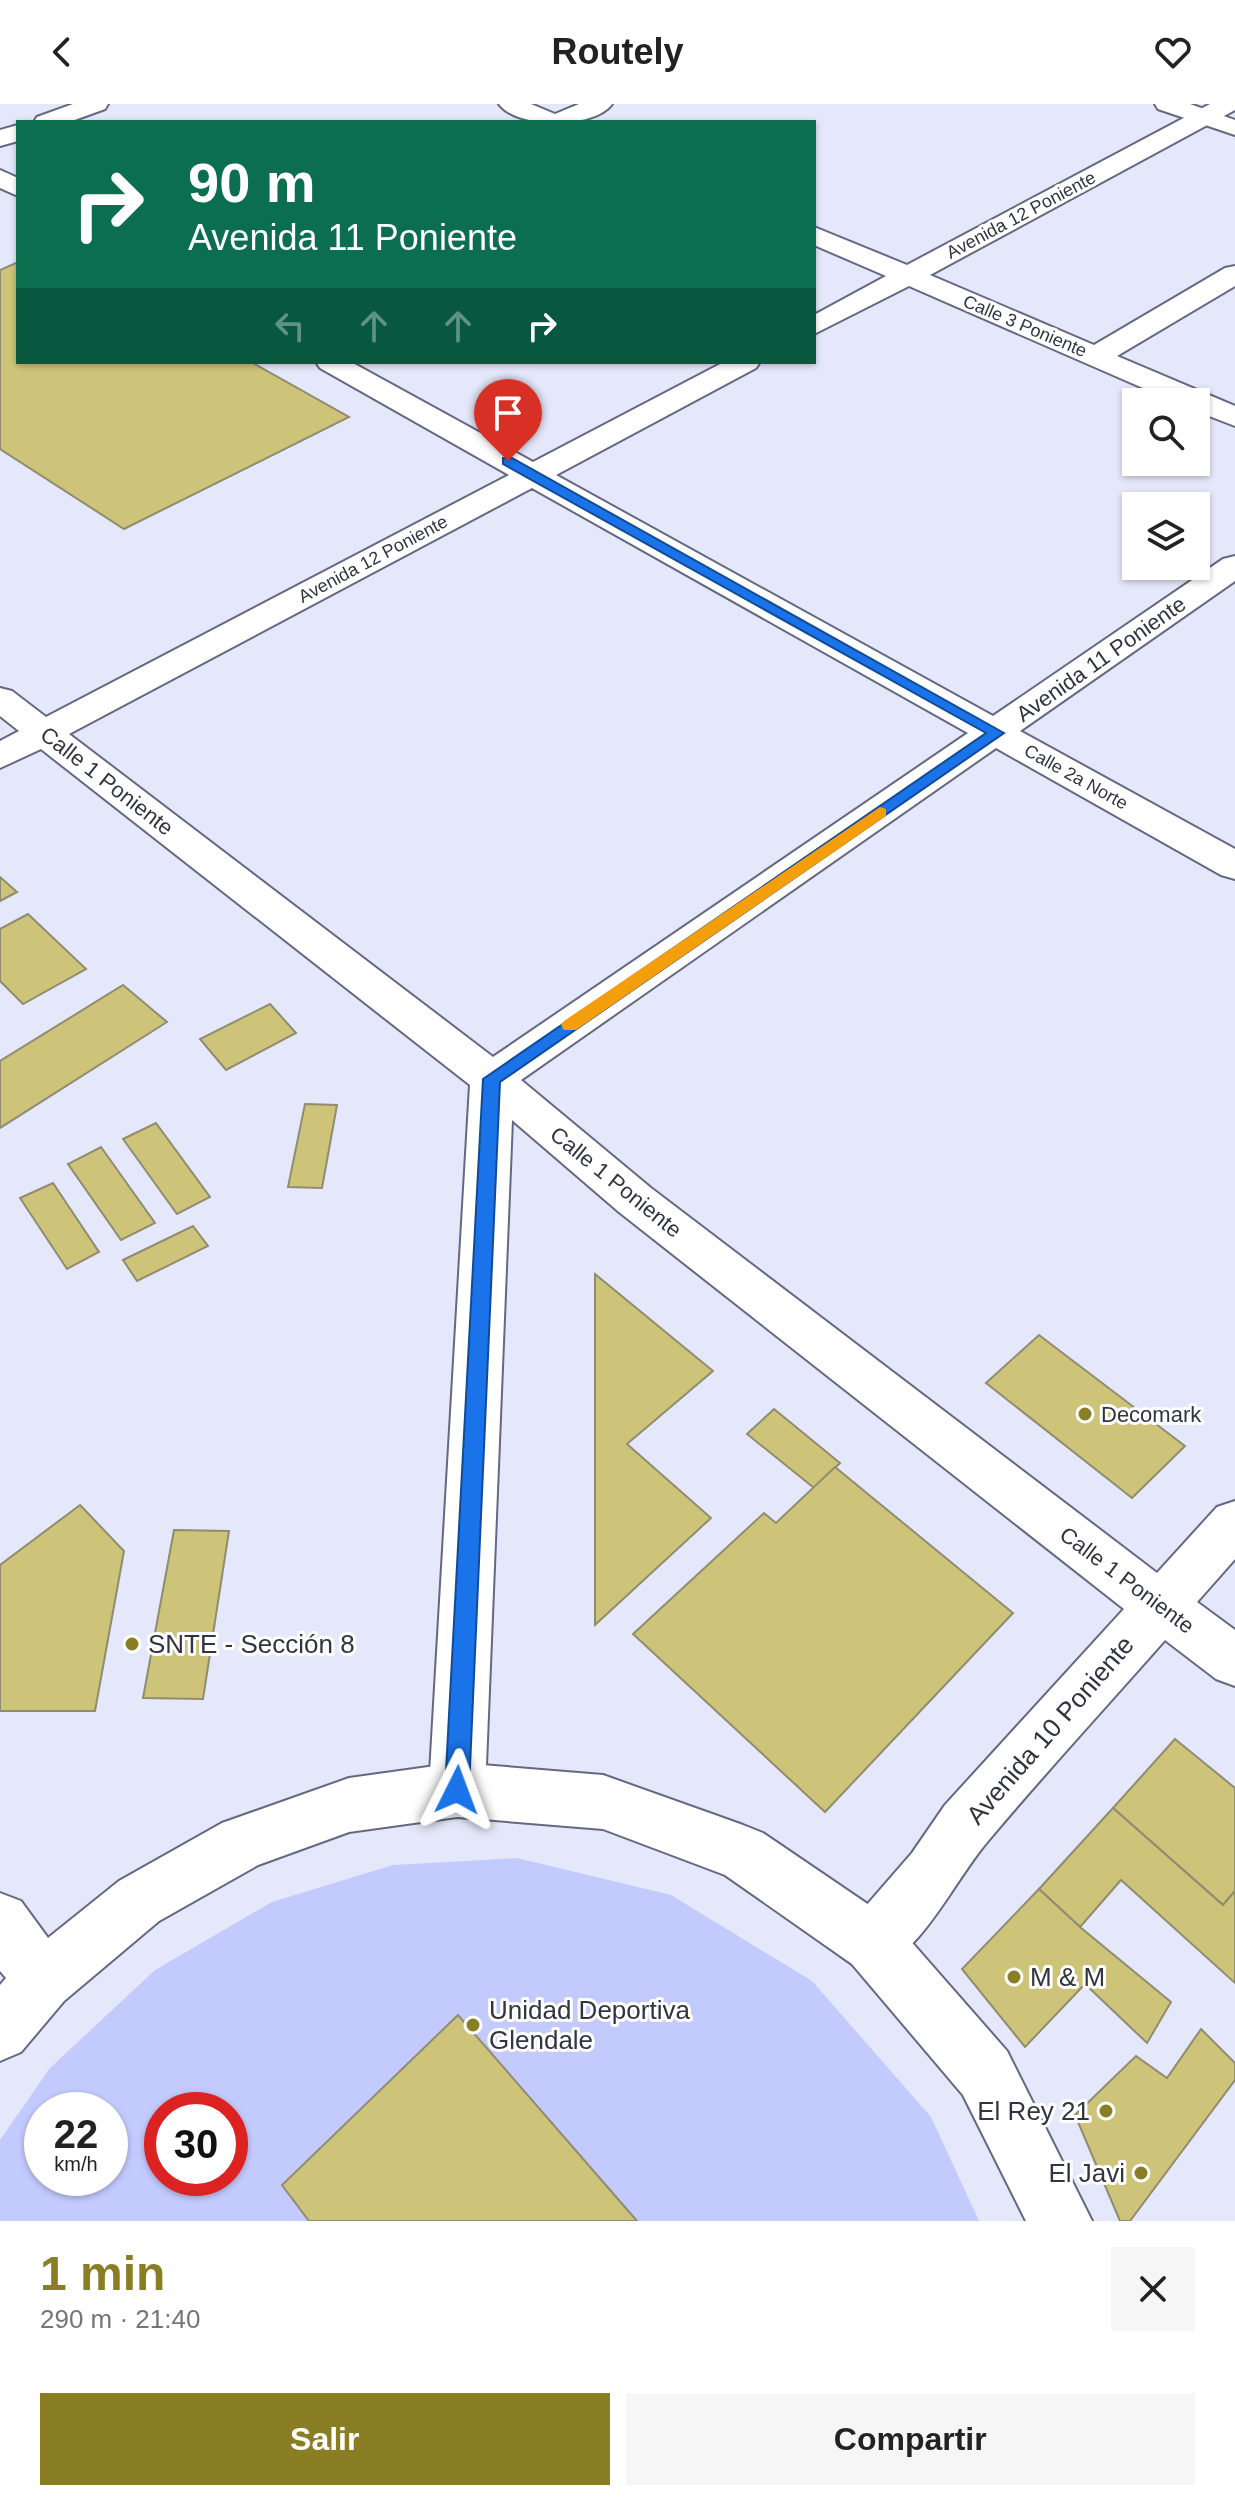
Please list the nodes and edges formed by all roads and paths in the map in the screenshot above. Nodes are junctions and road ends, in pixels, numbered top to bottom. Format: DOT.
graph roads {
  1 [pos="96,104"];
  2 [pos="511,104"];
  3 [pos="600,104"];
  4 [pos="1167,104"];
  5 [pos="1228,104"];
  6 [pos="1203,117"];
  7 [pos="52,120"];
  8 [pos="550,120"];
  9 [pos="560,120"];
  10 [pos="1235,128"];
  11 [pos="816,236"];
  12 [pos="1235,274"];
  13 [pos="908,276"];
  14 [pos="816,325"];
  15 [pos="1096,356"];
  16 [pos="334,364"];
  17 [pos="742,364"];
  18 [pos="1235,417"];
  19 [pos="533,475"];
  20 [pos="1235,566"];
  21 [pos="0,699"];
  22 [pos="43,732"];
  23 [pos="996,733"];
  24 [pos="0,756"];
  25 [pos="1235,866"];
  26 [pos="492,1079"];
  27 [pos="1235,1523"];
  28 [pos="1160,1605"];
  29 [pos="1235,1661"];
  30 [pos="457,1790"];
  31 [pos="0,1922"];
  32 [pos="873,1943"];
  33 [pos="43,1980"];
  34 [pos="0,2031"];
  35 [pos="1060,2221"];
  1 -- 7 [label="street"];
  2 -- 8 [label="street"];
  3 -- 9 [label="street"];
  4 -- 6 [label="street"];
  5 -- 6 [label="street, Avenida 12 Poniente"];
  6 -- 10 [label="street"];
  6 -- 13 [label="street, Avenida 12 Poniente"];
  11 -- 13 [label="street, Calle 3 Poniente"];
  12 -- 15 [label="street"];
  13 -- 14 [label="street, Avenida 12 Poniente"];
  13 -- 15 [label="street, Calle 3 Poniente"];
  15 -- 18 [label="street, Calle 3 Poniente"];
  16 -- 19 [label="street, Calle 2a Norte"];
  17 -- 19 [label="street, Avenida 12 Poniente"];
  19 -- 22 [label="street, Avenida 12 Poniente"];
  19 -- 23 [label="street, Calle 2a Norte"];
  20 -- 23 [label="street, Avenida 11 Poniente"];
  21 -- 22 [label="street, Calle 1 Poniente"];
  22 -- 24 [label="street, Avenida 12 Poniente"];
  22 -- 26 [label="street, Calle 1 Poniente"];
  23 -- 25 [label="street, Calle 2a Norte"];
  23 -- 26 [label="street, Avenida 11 Poniente"];
  26 -- 28 [label="street, Calle 1 Poniente"];
  26 -- 30 [label="street"];
  27 -- 28 [label="street, Avenida 10 Poniente"];
  28 -- 29 [label="street, Calle 1 Poniente"];
  28 -- 32 [label="street, Avenida 10 Poniente"];
  30 -- 32 [label="street"];
  30 -- 33 [label="street"];
  31 -- 33 [label="street"];
  32 -- 35 [label="street"];
  33 -- 34 [label="street"];
}
